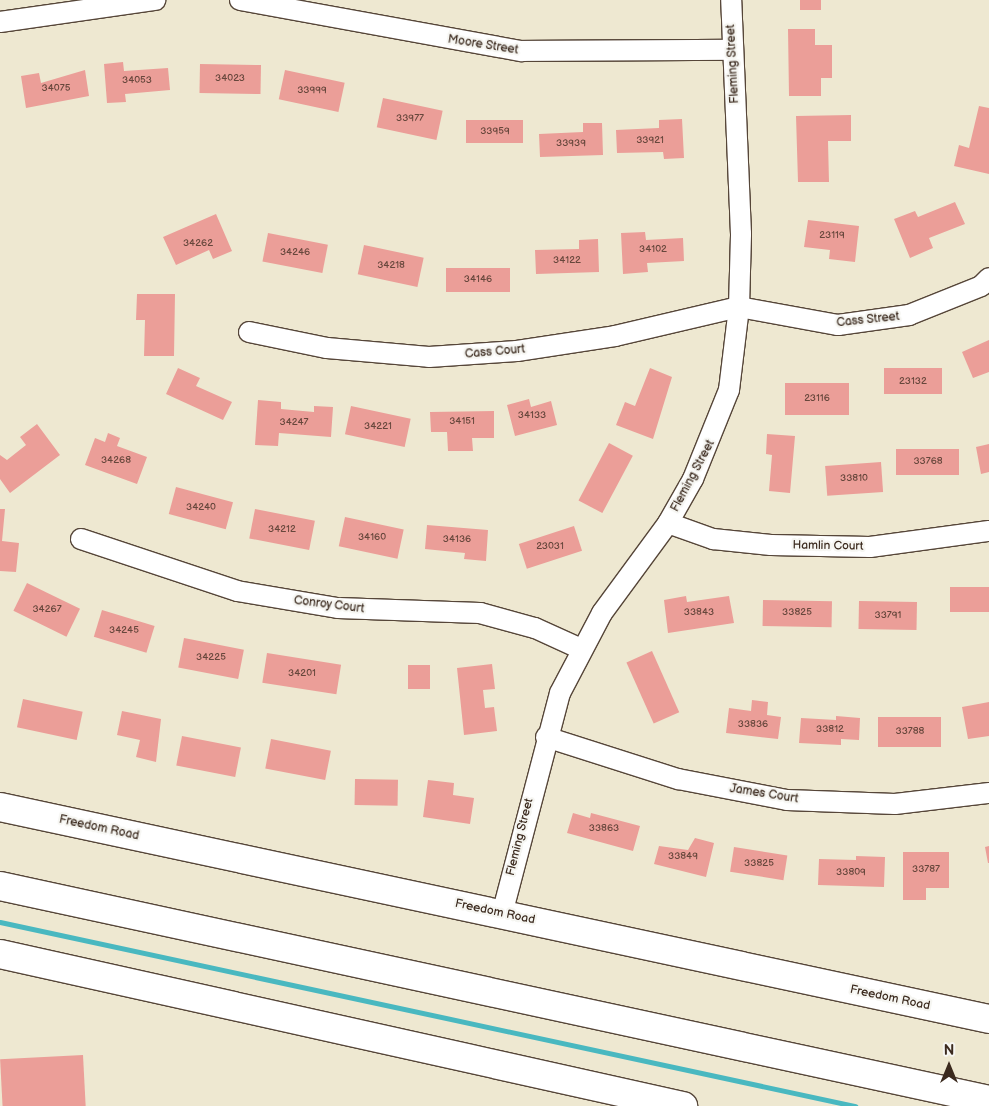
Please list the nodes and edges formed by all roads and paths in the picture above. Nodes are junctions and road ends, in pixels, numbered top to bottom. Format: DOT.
graph roads {
  1 [pos="155,0"];
  2 [pos="240,0"];
  3 [pos="731,0"];
  4 [pos="0,22"];
  5 [pos="730,50"];
  6 [pos="989,278"];
  7 [pos="739,306"];
  8 [pos="249,332"];
  9 [pos="668,523"];
  10 [pos="989,531"];
  11 [pos="81,540"];
  12 [pos="581,649"];
  13 [pos="546,737"];
  14 [pos="989,793"];
  15 [pos="0,807"];
  16 [pos="0,886"];
  17 [pos="502,914"];
  18 [pos="0,954"];
  19 [pos="989,1020"];
  20 [pos="989,1100"];
  21 [pos="683,1106"];
  1 -- 4 [label="street"];
  2 -- 5 [label="street, Moore Street"];
  3 -- 5 [label="street, Fleming Street"];
  5 -- 7 [label="street, Fleming Street"];
  6 -- 7 [label="street, Cass Street"];
  7 -- 8 [label="street, Cass Court"];
  7 -- 9 [label="street, Fleming Street"];
  9 -- 10 [label="street, Hamlin Court"];
  9 -- 12 [label="street, Fleming Street"];
  11 -- 12 [label="street, Conroy Court"];
  12 -- 13 [label="street, Fleming Street"];
  13 -- 14 [label="street, James Court"];
  13 -- 17 [label="street, Fleming Street"];
  15 -- 17 [label="main road, Freedom Road"];
  16 -- 20 [label="main road"];
  17 -- 19 [label="main road, Freedom Road"];
  18 -- 21 [label="main road"];
}
